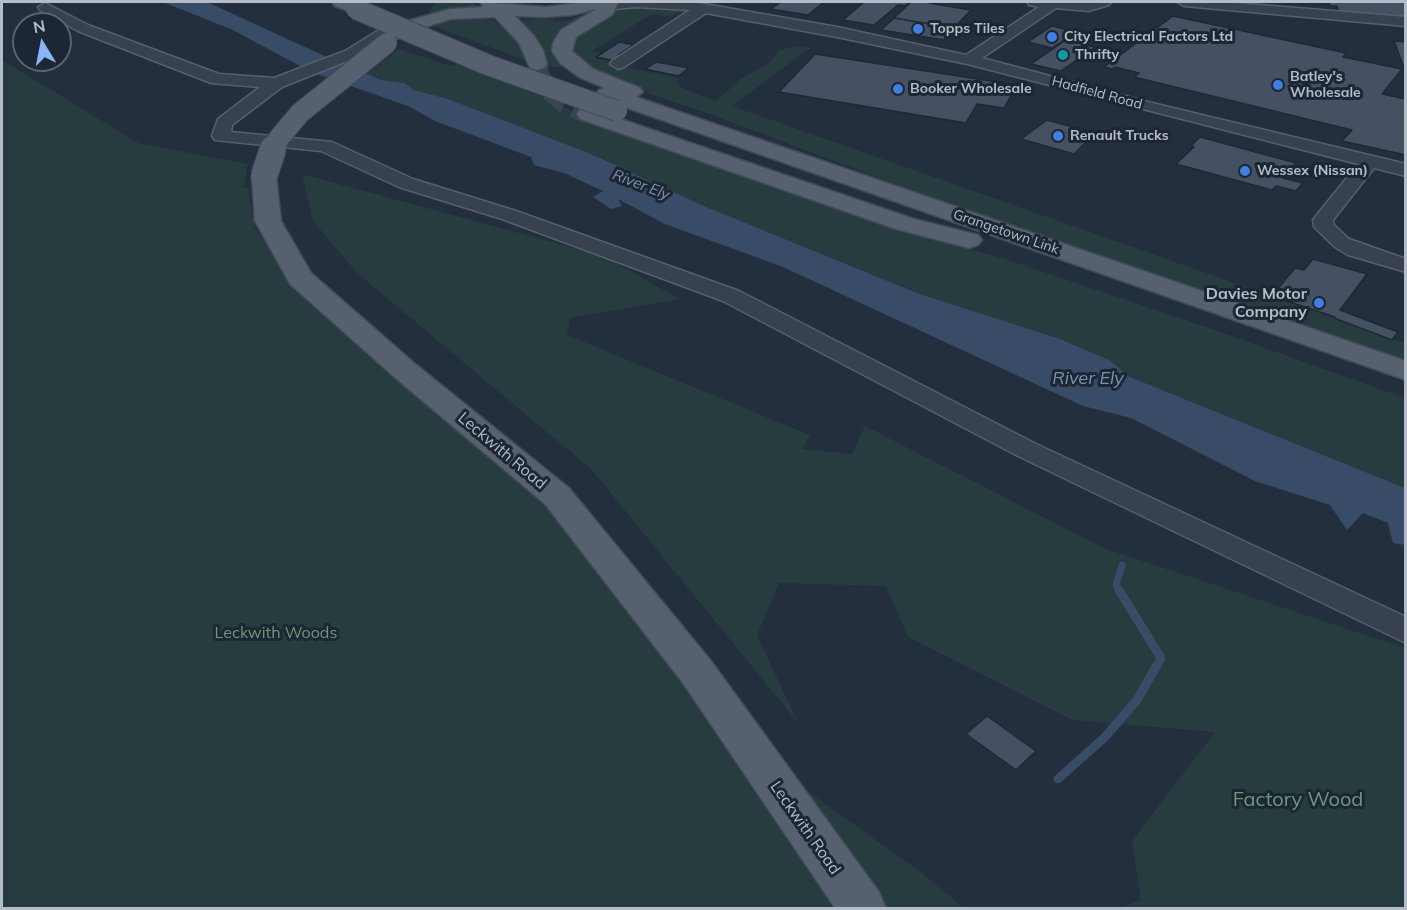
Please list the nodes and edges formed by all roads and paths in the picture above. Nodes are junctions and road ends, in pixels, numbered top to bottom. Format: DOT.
graph roads {
  1 [pos="428,2"];
  2 [pos="1027,2"];
  3 [pos="1104,2"];
  4 [pos="1184,2"];
  5 [pos="609,3"];
  6 [pos="677,3"];
  7 [pos="359,4"];
  8 [pos="491,5"];
  9 [pos="1051,5"];
  10 [pos="45,7"];
  11 [pos="703,8"];
  12 [pos="1406,22"];
  13 [pos="396,35"];
  14 [pos="969,60"];
  15 [pos="537,64"];
  16 [pos="647,65"];
  17 [pos="276,83"];
  18 [pos="611,103"];
  19 [pos="588,114"];
  20 [pos="1370,161"];
  21 [pos="1406,170"];
  22 [pos="934,207"];
  23 [pos="1014,251"];
  24 [pos="1406,266"];
  25 [pos="1406,371"];
  26 [pos="1406,389"];
  27 [pos="1406,631"];
  28 [pos="862,909"];
  1 -- 13 [label="main road, Leckwith Road"];
  2 -- 9 [label="street"];
  3 -- 9 [label="street"];
  4 -- 12 [label="street"];
  5 -- 6 [label="street, Hadfield Road"];
  5 -- 8 [label="main road, Leckwith Road"];
  5 -- 22 [label="main road"];
  6 -- 11 [label="street, Hadfield Road"];
  7 -- 18 [label="main road, bridge"];
  8 -- 13 [label="main road, Leckwith Road"];
  8 -- 15 [label="main road"];
  9 -- 14 [label="street"];
  10 -- 17 [label="street"];
  11 -- 14 [label="street, Hadfield Road"];
  11 -- 16 [label="street"];
  13 -- 17 [label="street"];
  13 -- 28 [label="main road, Leckwith Road, bridge"];
  14 -- 20 [label="street, Hadfield Road"];
  17 -- 27 [label="street"];
  18 -- 22 [label="main road, Grangetown Link"];
  18 -- 23 [label="main road, Grangetown Link"];
  19 -- 23 [label="main road"];
  20 -- 21 [label="street, Hadfield Road"];
  20 -- 24 [label="street"];
  22 -- 25 [label="main road, Grangetown Link"];
  23 -- 26 [label="main road, Grangetown Link"];
}
